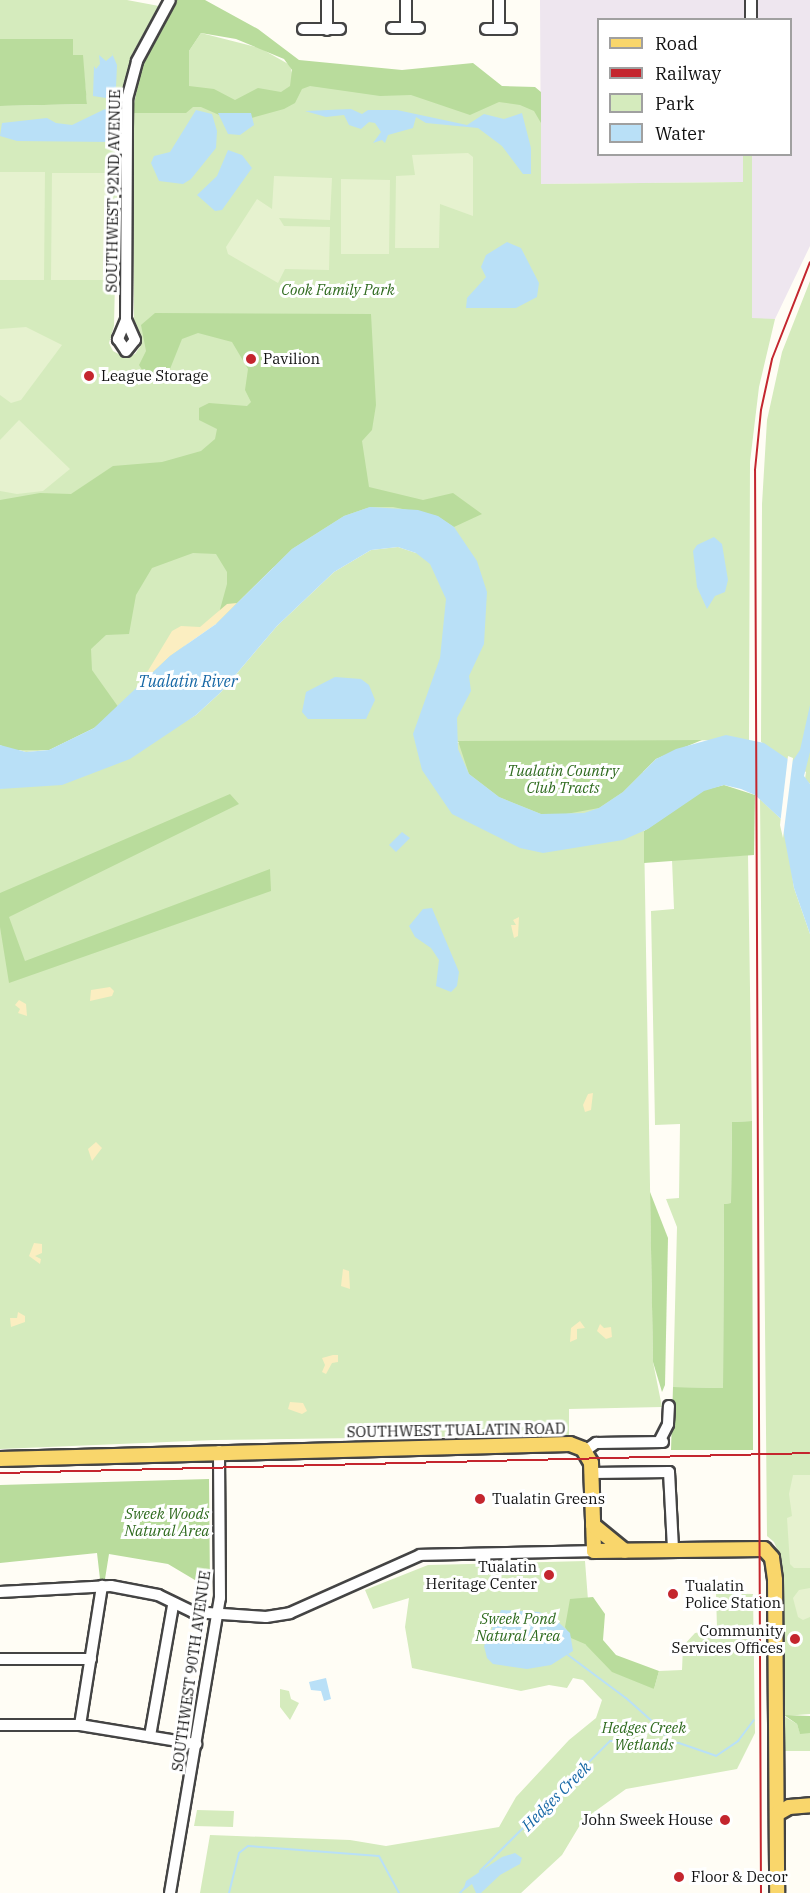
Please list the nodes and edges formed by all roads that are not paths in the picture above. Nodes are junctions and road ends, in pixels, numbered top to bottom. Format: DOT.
graph roads {
  1 [pos="170,0"];
  2 [pos="327,0"];
  3 [pos="406,0"];
  4 [pos="499,0"];
  5 [pos="751,0"];
  6 [pos="751,18"];
  7 [pos="392,28"];
  8 [pos="406,28"];
  9 [pos="419,28"];
  10 [pos="340,29"];
  11 [pos="486,29"];
  12 [pos="500,29"];
  13 [pos="511,29"];
  14 [pos="303,30"];
  15 [pos="327,30"];
  16 [pos="126,320"];
  17 [pos="669,1406"];
  18 [pos="219,1451"];
  19 [pos="585,1451"];
  20 [pos="0,1459"];
  21 [pos="592,1473"];
  22 [pos="593,1526"];
  23 [pos="673,1548"];
  24 [pos="594,1551"];
  25 [pos="625,1551"];
  26 [pos="102,1586"];
  27 [pos="0,1593"];
  28 [pos="173,1605"];
  29 [pos="217,1615"];
  30 [pos="0,1659"];
  31 [pos="91,1659"];
  32 [pos="0,1725"];
  33 [pos="80,1725"];
  34 [pos="150,1736"];
  35 [pos="195,1744"];
  36 [pos="810,1805"];
  37 [pos="810,1813"];
  38 [pos="777,1814"];
  39 [pos="170,1893"];
  40 [pos="777,1893"];
  1 -- 16 [label="street, SOUTHWEST 92ND AVENUE"];
  2 -- 15 [label="street"];
  3 -- 8 [label="street"];
  4 -- 12 [label="street"];
  5 -- 6 [label="street"];
  7 -- 8 [label="street"];
  8 -- 9 [label="street"];
  10 -- 15 [label="street"];
  11 -- 12 [label="street"];
  12 -- 13 [label="street"];
  14 -- 15 [label="street"];
  17 -- 19 [label="street"];
  18 -- 19 [label="main road, SOUTHWEST TUALATIN ROAD"];
  18 -- 20 [label="main road, SOUTHWEST TUALATIN ROAD"];
  18 -- 29 [label="street, SOUTHWEST 90TH AVENUE"];
  19 -- 21 [label="main road"];
  21 -- 22 [label="main road"];
  21 -- 23 [label="street"];
  22 -- 24 [label="main road"];
  22 -- 25 [label="main road"];
  23 -- 25 [label="main road"];
  23 -- 38 [label="main road"];
  24 -- 25 [label="main road"];
  24 -- 29 [label="street"];
  26 -- 27 [label="street"];
  26 -- 28 [label="street"];
  26 -- 31 [label="street"];
  28 -- 29 [label="street"];
  28 -- 34 [label="street"];
  29 -- 35 [label="street, SOUTHWEST 90TH AVENUE"];
  30 -- 31 [label="street"];
  31 -- 33 [label="street"];
  32 -- 33 [label="street"];
  33 -- 34 [label="street"];
  34 -- 35 [label="street"];
  35 -- 39 [label="street, SOUTHWEST 90TH AVENUE"];
  36 -- 38 [label="main road"];
  37 -- 38 [label="main road"];
  38 -- 40 [label="main road"];
}
